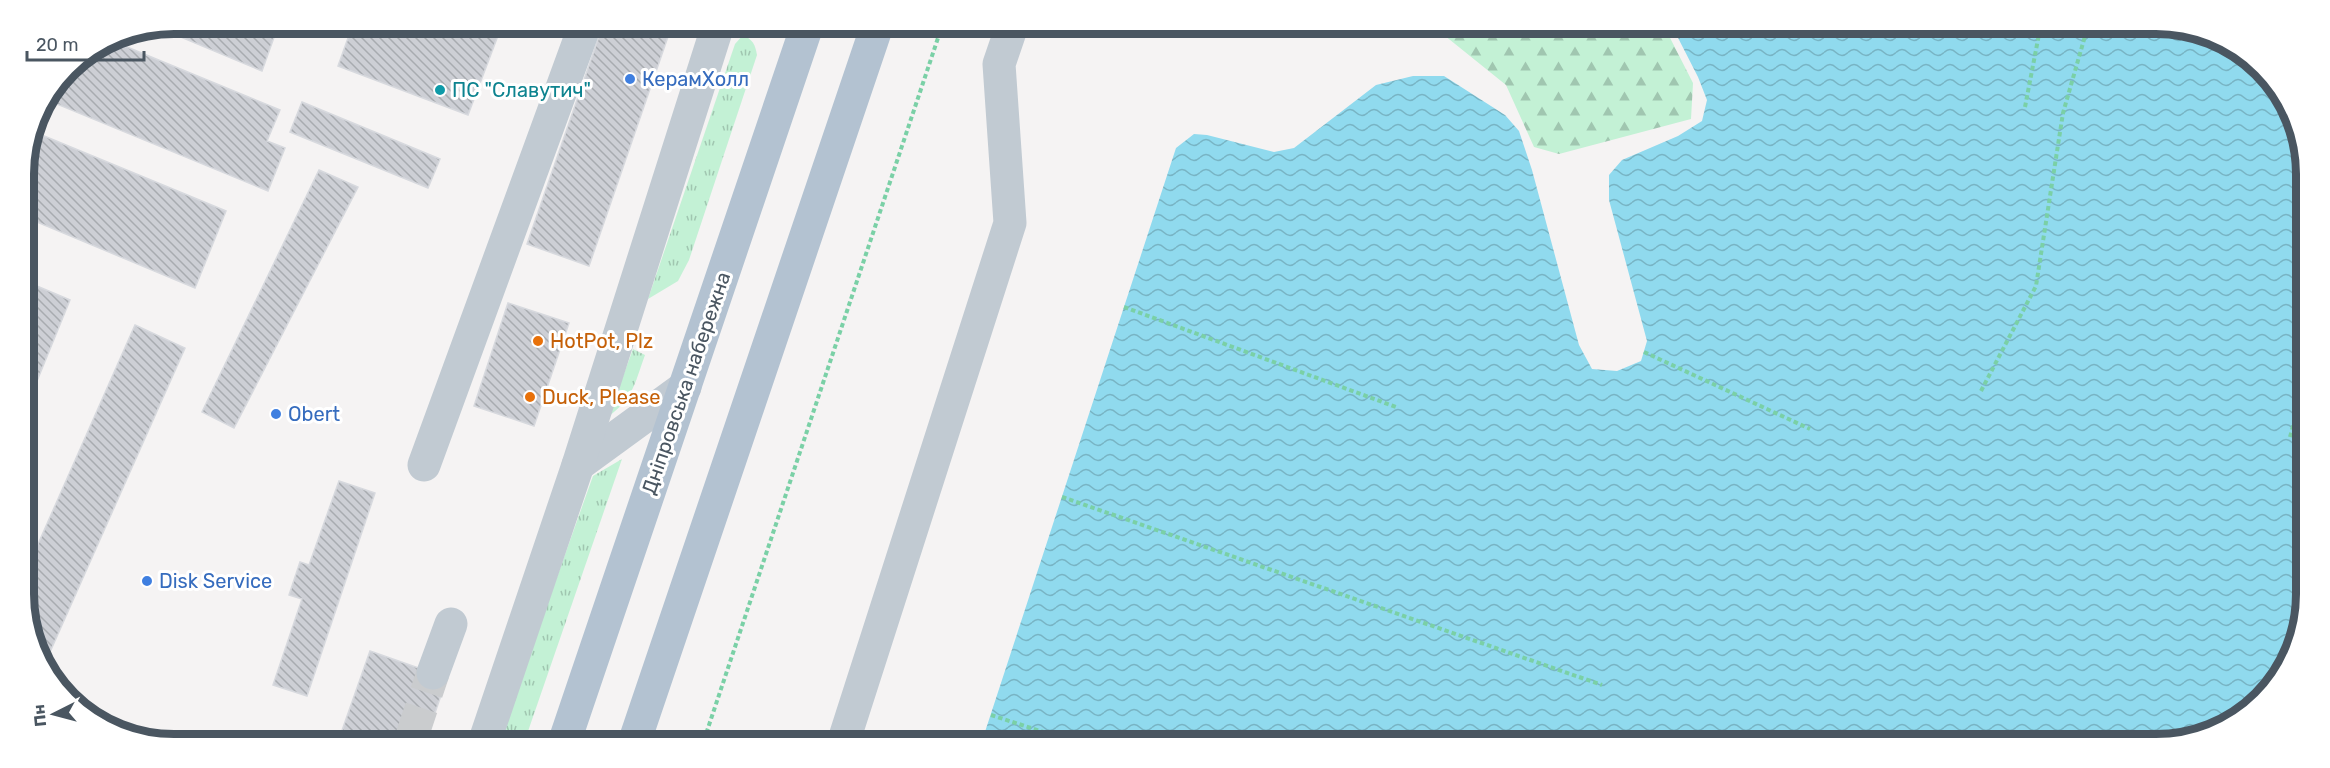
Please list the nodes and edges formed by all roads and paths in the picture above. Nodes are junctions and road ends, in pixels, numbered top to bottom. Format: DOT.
graph roads {
  1 [pos="2039,34"];
  2 [pos="2086,34"];
  3 [pos="581,35"];
  4 [pos="715,35"];
  5 [pos="804,35"];
  6 [pos="874,35"];
  7 [pos="939,35"];
  8 [pos="1009,35"];
  9 [pos="2025,107"];
  10 [pos="1124,307"];
  11 [pos="1644,352"];
  12 [pos="685,387"];
  13 [pos="1981,391"];
  14 [pos="1396,407"];
  15 [pos="2296,416"];
  16 [pos="1810,429"];
  17 [pos="2290,437"];
  18 [pos="424,465"];
  19 [pos="578,465"];
  20 [pos="1062,497"];
  21 [pos="451,624"];
  22 [pos="433,673"];
  23 [pos="1602,685"];
  24 [pos="991,715"];
  25 [pos="487,734"];
  26 [pos="567,734"];
  27 [pos="637,734"];
  28 [pos="706,734"];
  29 [pos="846,734"];
  30 [pos="1048,734"];
  1 -- 9 [label="path"];
  2 -- 13 [label="path"];
  3 -- 18 [label="lane"];
  4 -- 19 [label="lane"];
  5 -- 12 [label="main road, Дніпровська набережна"];
  6 -- 27 [label="main road"];
  7 -- 28 [label="path"];
  8 -- 29 [label="lane"];
  10 -- 14 [label="path"];
  11 -- 16 [label="path"];
  12 -- 19 [label="lane"];
  12 -- 26 [label="main road, Дніпровська набережна"];
  15 -- 17 [label="path"];
  19 -- 25 [label="lane"];
  20 -- 23 [label="path"];
  21 -- 22 [label="lane"];
  24 -- 30 [label="path"];
}
